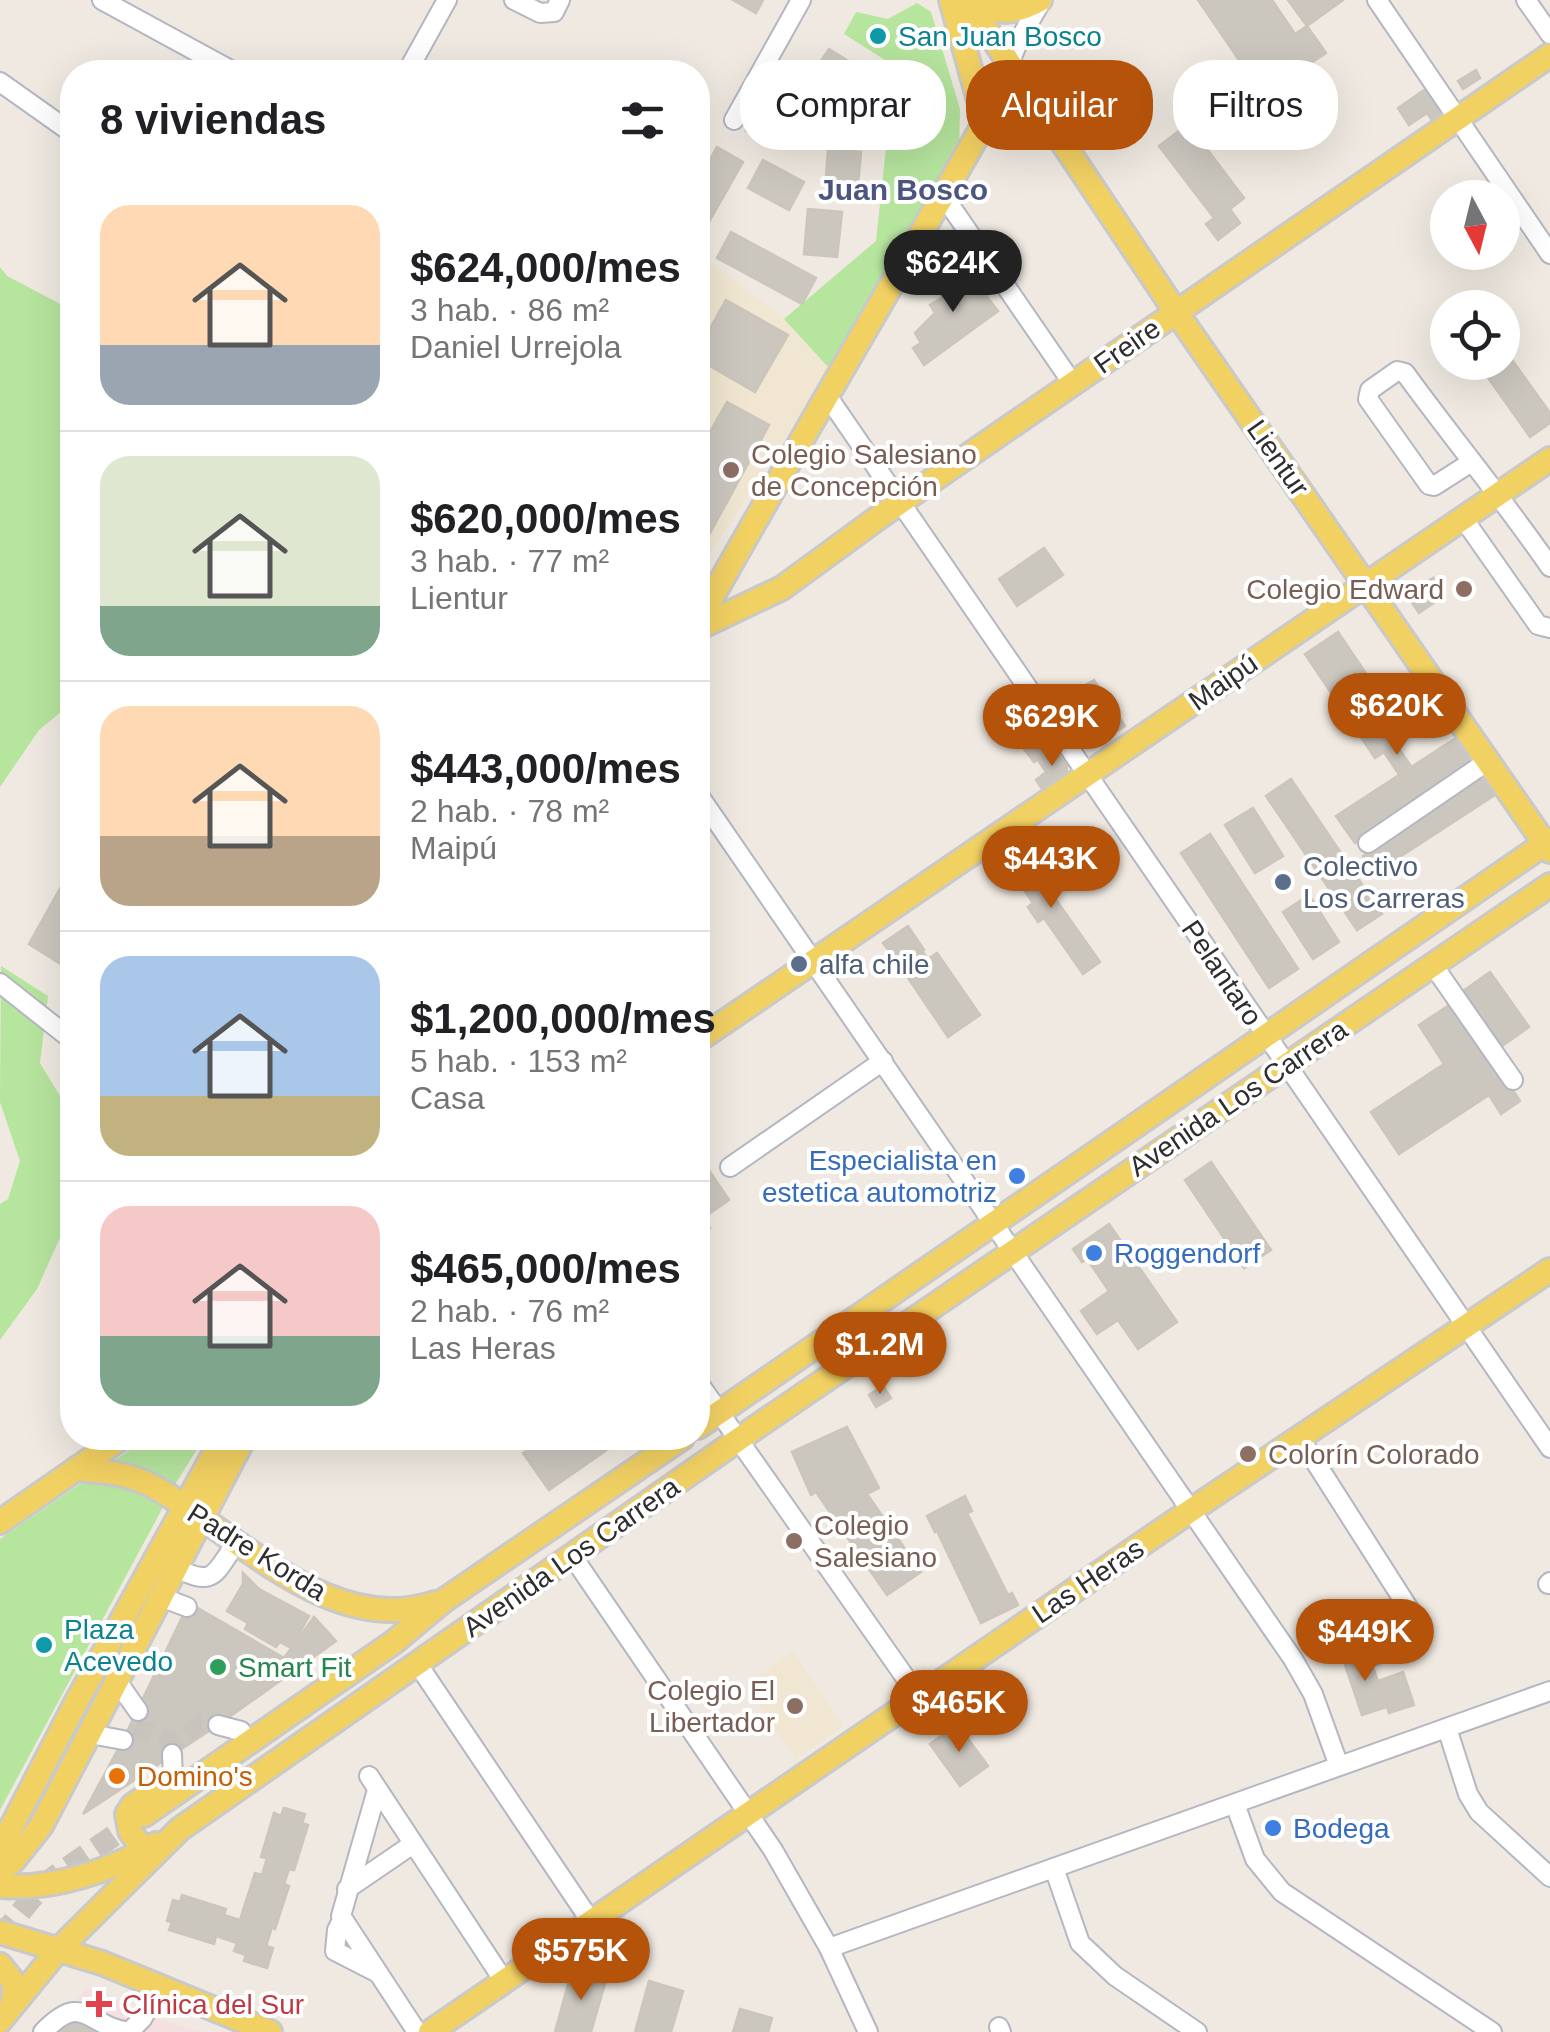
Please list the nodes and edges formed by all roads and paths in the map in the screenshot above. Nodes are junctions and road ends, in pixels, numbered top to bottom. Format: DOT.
graph roads {
  1 [pos="102,0"];
  2 [pos="447,0"];
  3 [pos="514,0"];
  4 [pos="560,0"];
  5 [pos="801,0"];
  6 [pos="950,0"];
  7 [pos="971,0"];
  8 [pos="1041,0"];
  9 [pos="1377,0"];
  10 [pos="1526,0"];
  11 [pos="1550,34"];
  12 [pos="1550,55"];
  13 [pos="212,60"];
  14 [pos="414,60"];
  15 [pos="967,60"];
  16 [pos="1006,60"];
  17 [pos="1010,60"];
  18 [pos="0,82"];
  19 [pos="1458,118"];
  20 [pos="734,120"];
  21 [pos="60,124"];
  22 [pos="969,150"];
  23 [pos="1066,150"];
  24 [pos="944,195"];
  25 [pos="1550,254"];
  26 [pos="1176,312"];
  27 [pos="1074,384"];
  28 [pos="828,397"];
  29 [pos="1550,459"];
  30 [pos="1470,463"];
  31 [pos="1500,494"];
  32 [pos="901,503"];
  33 [pos="1463,518"];
  34 [pos="1550,567"];
  35 [pos="1365,584"];
  36 [pos="710,602"];
  37 [pos="710,620"];
  38 [pos="1550,628"];
  39 [pos="1488,762"];
  40 [pos="1088,776"];
  41 [pos="710,811"];
  42 [pos="1368,844"];
  43 [pos="1548,845"];
  44 [pos="1550,884"];
  45 [pos="814,961"];
  46 [pos="1433,966"];
  47 [pos="0,983"];
  48 [pos="60,1030"];
  49 [pos="710,1032"];
  50 [pos="1265,1035"];
  51 [pos="882,1060"];
  52 [pos="1286,1065"];
  53 [pos="1512,1080"];
  54 [pos="730,1167"];
  55 [pos="993,1222"];
  56 [pos="1013,1251"];
  57 [pos="1550,1270"];
  58 [pos="1468,1327"];
  59 [pos="710,1399"];
  60 [pos="719,1412"];
  61 [pos="710,1418"];
  62 [pos="1300,1438"];
  63 [pos="738,1440"];
  64 [pos="1550,1448"];
  65 [pos="104,1450"];
  66 [pos="218,1450"];
  67 [pos="236,1450"];
  68 [pos="664,1450"];
  69 [pos="76,1469"];
  70 [pos="1190,1511"];
  71 [pos="193,1512"];
  72 [pos="0,1522"];
  73 [pos="237,1542"];
  74 [pos="573,1557"];
  75 [pos="176,1568"];
  76 [pos="161,1597"];
  77 [pos="432,1604"];
  78 [pos="187,1607"];
  79 [pos="1418,1623"];
  80 [pos="417,1663"];
  81 [pos="117,1681"];
  82 [pos="1550,1691"];
  83 [pos="918,1697"];
  84 [pos="138,1710"];
  85 [pos="218,1725"];
  86 [pos="1447,1728"];
  87 [pos="241,1731"];
  88 [pos="90,1734"];
  89 [pos="123,1740"];
  90 [pos="1340,1766"];
  91 [pos="1235,1804"];
  92 [pos="750,1812"];
  93 [pos="144,1814"];
  94 [pos="180,1829"];
  95 [pos="413,1844"];
  96 [pos="0,1849"];
  97 [pos="144,1851"];
  98 [pos="1054,1868"];
  99 [pos="0,1871"];
  100 [pos="1550,1877"];
  101 [pos="0,1886"];
  102 [pos="347,1889"];
  103 [pos="592,1922"];
  104 [pos="0,1932"];
  105 [pos="829,1948"];
  106 [pos="59,1950"];
  107 [pos="0,1965"];
  108 [pos="504,1981"];
  109 [pos="160,1986"];
  110 [pos="6,2013"];
  111 [pos="43,2032"];
  112 [pos="129,2032"];
  113 [pos="270,2032"];
  114 [pos="417,2032"];
  115 [pos="430,2032"];
  116 [pos="868,2032"];
  117 [pos="1197,2032"];
  118 [pos="1492,2032"];
  1 -- 13 [label="street"];
  2 -- 14 [label="street"];
  3 -- 4 [label="street"];
  5 -- 20 [label="street"];
  6 -- 15 [label="main road"];
  7 -- 8 [label="main road"];
  7 -- 16 [label="main road, Lientur"];
  8 -- 17 [label="street"];
  9 -- 19 [label="street"];
  10 -- 11 [label="street"];
  12 -- 19 [label="main road, Freire"];
  18 -- 21 [label="street"];
  19 -- 25 [label="street"];
  19 -- 26 [label="main road, Freire"];
  22 -- 24 [label="main road"];
  23 -- 26 [label="main road, Lientur"];
  24 -- 27 [label="street"];
  24 -- 28 [label="main road"];
  26 -- 27 [label="main road, Freire"];
  26 -- 35 [label="main road, Lientur"];
  27 -- 32 [label="main road, Freire"];
  28 -- 32 [label="street, Pelantaro"];
  28 -- 36 [label="main road"];
  29 -- 31 [label="main road, Maipú"];
  30 -- 30 [label="street"];
  30 -- 31 [label="street"];
  31 -- 33 [label="main road, Maipú"];
  31 -- 34 [label="street"];
  32 -- 37 [label="main road, Freire"];
  32 -- 40 [label="street, Pelantaro"];
  33 -- 35 [label="main road, Maipú"];
  33 -- 38 [label="street"];
  35 -- 39 [label="main road, Lientur"];
  35 -- 40 [label="main road, Maipú"];
  39 -- 42 [label="street"];
  39 -- 43 [label="main road, Lientur"];
  40 -- 45 [label="main road, Maipú"];
  40 -- 50 [label="street, Pelantaro"];
  41 -- 45 [label="street"];
  43 -- 50 [label="main road, Avenida Los Carrera"];
  44 -- 46 [label="main road, Avenida Los Carrera"];
  45 -- 49 [label="main road, Maipú"];
  45 -- 51 [label="street"];
  46 -- 52 [label="main road, Avenida Los Carrera"];
  46 -- 53 [label="street"];
  47 -- 48 [label="street"];
  50 -- 52 [label="street, Pelantaro"];
  50 -- 55 [label="main road, Avenida Los Carrera"];
  51 -- 54 [label="street"];
  51 -- 55 [label="street"];
  52 -- 56 [label="main road, Avenida Los Carrera"];
  52 -- 58 [label="street, Pelantaro"];
  55 -- 56 [label="street"];
  55 -- 60 [label="main road, Avenida Los Carrera"];
  56 -- 63 [label="main road, Avenida Los Carrera"];
  56 -- 70 [label="street"];
  57 -- 58 [label="main road, Las Heras"];
  58 -- 62 [label="main road, Las Heras"];
  58 -- 64 [label="street, Pelantaro"];
  59 -- 60 [label="street"];
  60 -- 61 [label="main road, Avenida Los Carrera"];
  60 -- 63 [label="street"];
  62 -- 70 [label="main road, Las Heras"];
  62 -- 79 [label="street"];
  63 -- 74 [label="main road, Avenida Los Carrera"];
  63 -- 83 [label="street"];
  65 -- 69 [label="main road"];
  66 -- 71 [label="main road"];
  67 -- 71 [label="main road"];
  68 -- 77 [label="main road, Avenida Los Carrera"];
  69 -- 71 [label="main road, Padre Korda"];
  69 -- 72 [label="main road"];
  70 -- 83 [label="main road, Las Heras"];
  70 -- 90 [label="street"];
  71 -- 73 [label="main road, Padre Korda"];
  71 -- 75 [label="main road"];
  71 -- 96 [label="main road"];
  73 -- 75 [label="street"];
  73 -- 77 [label="main road, Padre Korda"];
  74 -- 80 [label="main road, Avenida Los Carrera"];
  74 -- 92 [label="street"];
  75 -- 76 [label="main road"];
  76 -- 78 [label="street"];
  76 -- 81 [label="main road"];
  77 -- 87 [label="main road"];
  77 -- 93 [label="main road, Avenida Los Carrera"];
  80 -- 94 [label="main road, Avenida Los Carrera"];
  80 -- 103 [label="street"];
  81 -- 84 [label="street"];
  81 -- 88 [label="main road"];
  82 -- 86 [label="street"];
  83 -- 92 [label="main road, Las Heras"];
  85 -- 87 [label="street"];
  86 -- 90 [label="street"];
  86 -- 100 [label="street"];
  87 -- 97 [label="main road"];
  88 -- 89 [label="street"];
  88 -- 99 [label="main road"];
  90 -- 91 [label="street"];
  91 -- 98 [label="street"];
  91 -- 118 [label="street"];
  92 -- 103 [label="main road, Las Heras"];
  92 -- 105 [label="street"];
  94 -- 97 [label="main road"];
  94 -- 106 [label="main road, Avenida Los Carrera"];
  95 -- 102 [label="street"];
  95 -- 102 [label="street"];
  95 -- 108 [label="street"];
  97 -- 101 [label="main road"];
  98 -- 105 [label="street"];
  98 -- 117 [label="street"];
  102 -- 114 [label="street"];
  103 -- 108 [label="main road, Las Heras"];
  104 -- 106 [label="main road"];
  105 -- 116 [label="street"];
  106 -- 109 [label="main road"];
  106 -- 110 [label="main road, Avenida Los Carrera"];
  107 -- 110 [label="main road"];
  108 -- 115 [label="main road, Las Heras"];
  109 -- 112 [label="street"];
  109 -- 113 [label="main road"];
  111 -- 112 [label="street"];
}
